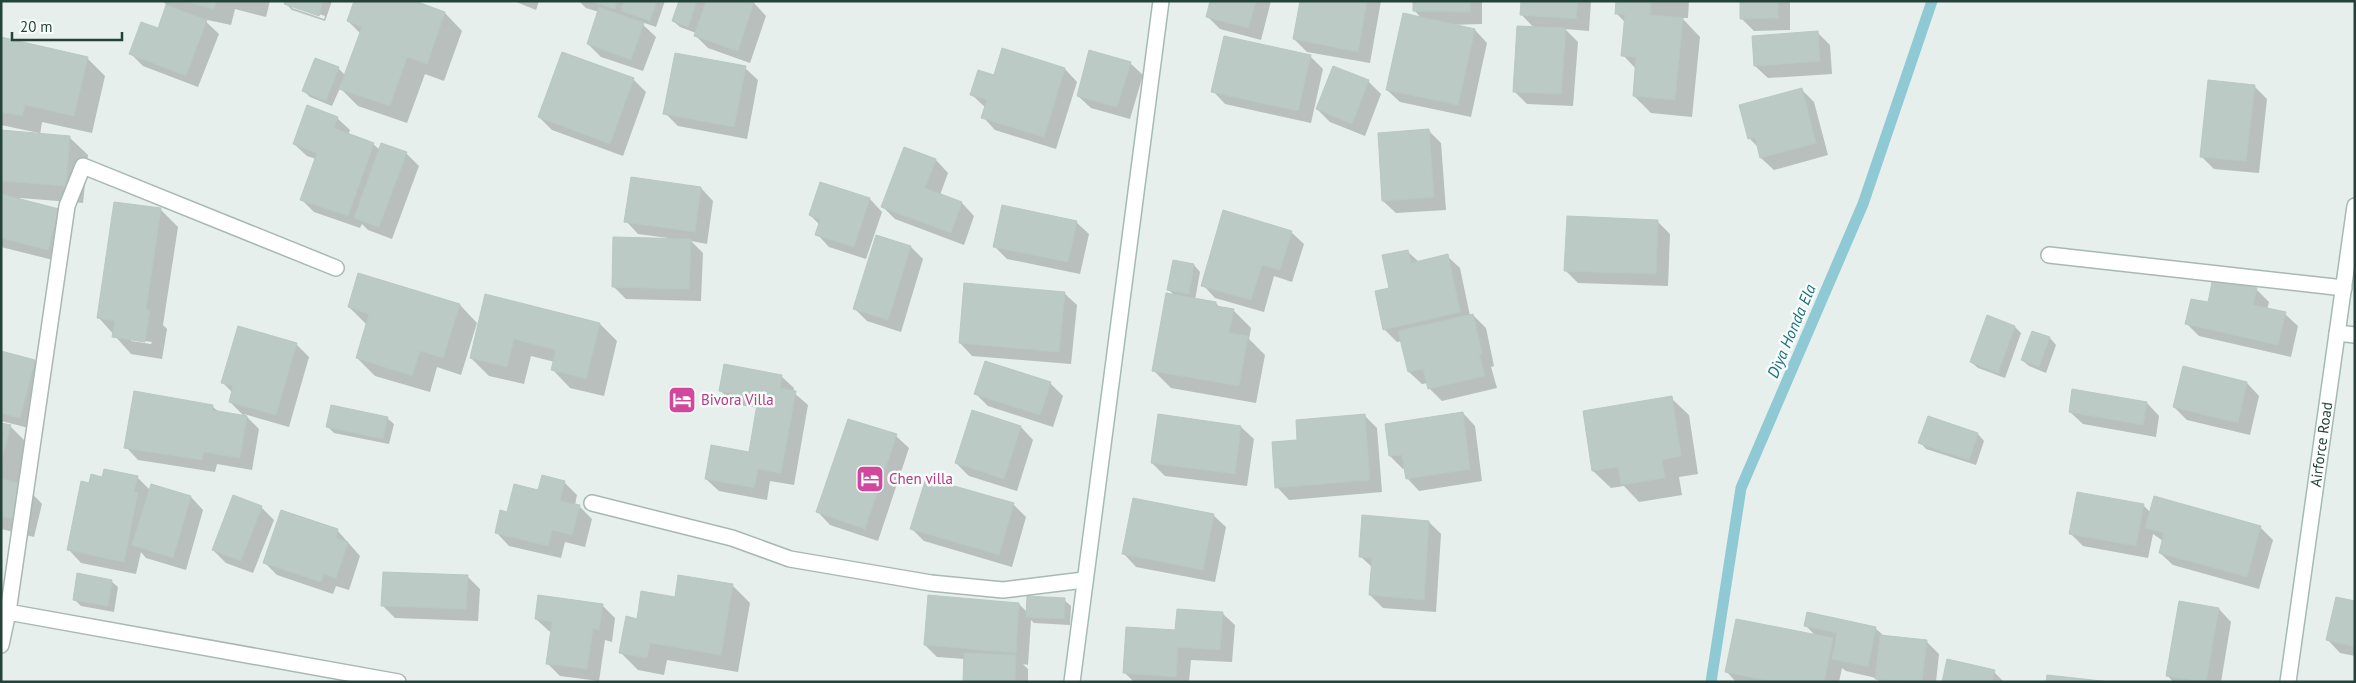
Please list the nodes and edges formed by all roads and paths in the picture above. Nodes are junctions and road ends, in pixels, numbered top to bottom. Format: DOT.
graph roads {
  1 [pos="1161,1"];
  2 [pos="2355,206"];
  3 [pos="2049,255"];
  4 [pos="336,268"];
  5 [pos="2344,288"];
  6 [pos="2338,333"];
  7 [pos="2355,335"];
  8 [pos="592,503"];
  9 [pos="1084,580"];
  10 [pos="8,612"];
  11 [pos="1,645"];
  12 [pos="398,682"];
  13 [pos="1072,682"];
  14 [pos="2288,682"];
  1 -- 9 [label="street"];
  2 -- 5 [label="street, Airforce Road"];
  3 -- 5 [label="street"];
  4 -- 10 [label="street"];
  5 -- 6 [label="street, Airforce Road"];
  6 -- 7 [label="street"];
  6 -- 14 [label="street, Airforce Road"];
  8 -- 9 [label="street"];
  9 -- 13 [label="street"];
  10 -- 11 [label="street"];
  10 -- 12 [label="street"];
}
